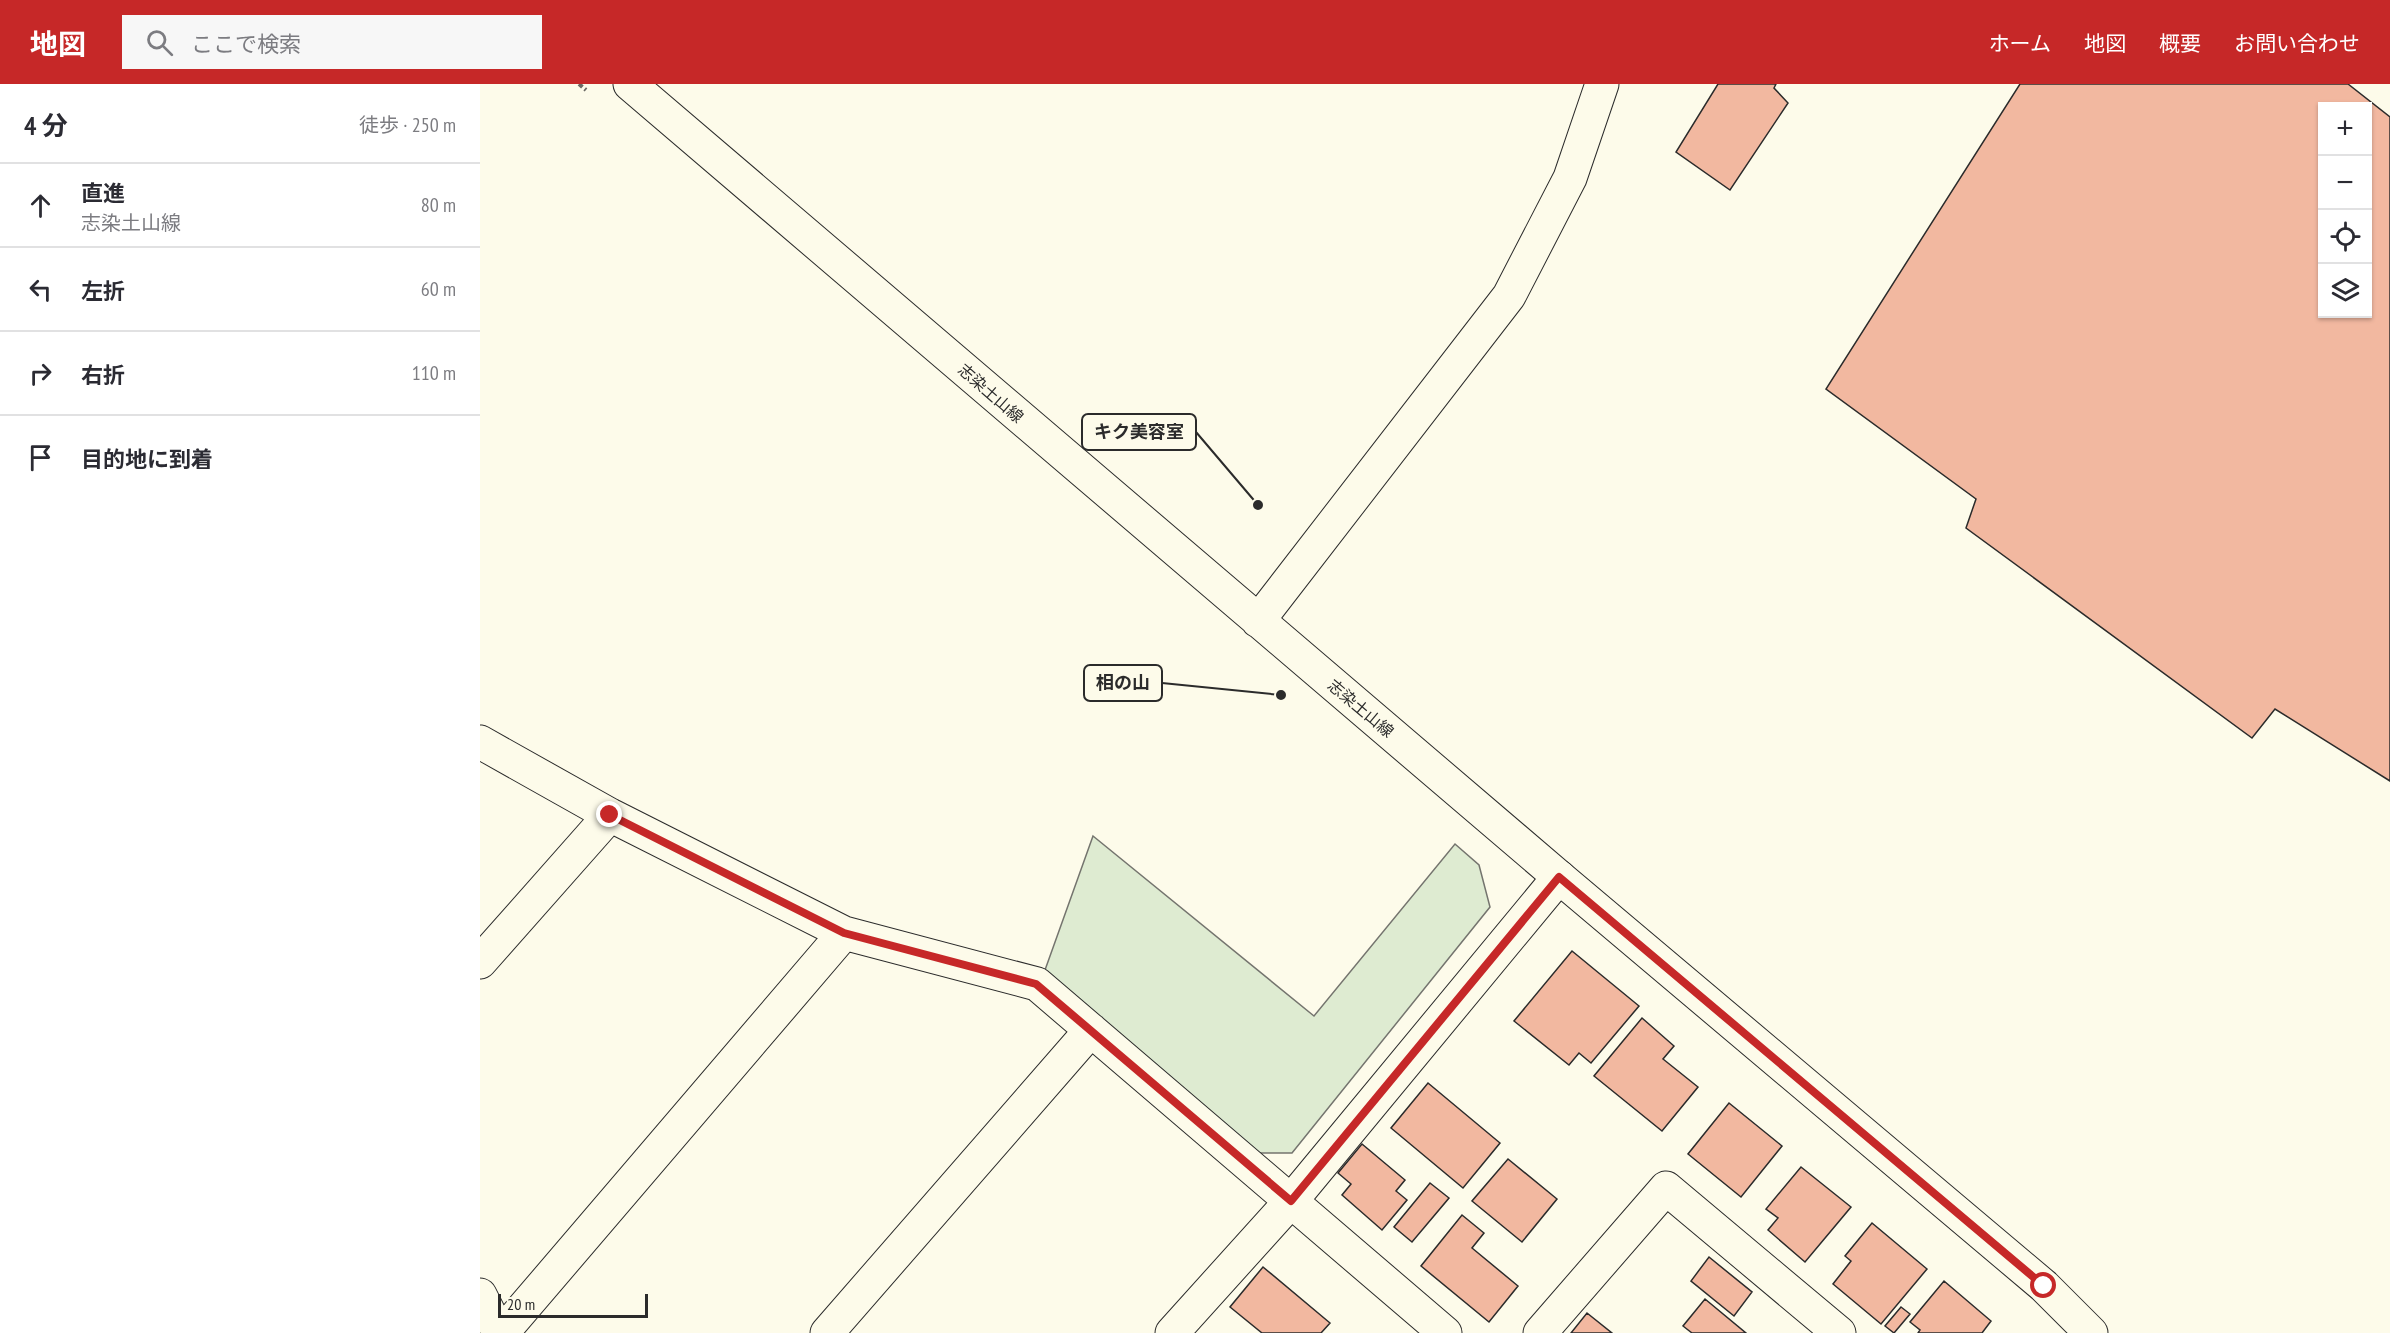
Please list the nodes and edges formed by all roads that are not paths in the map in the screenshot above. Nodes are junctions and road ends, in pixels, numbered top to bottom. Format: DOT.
graph roads {
  1 [pos="630,84"];
  2 [pos="1602,84"];
  3 [pos="1258,621"];
  4 [pos="480,742"];
  5 [pos="610,815"];
  6 [pos="1559,877"];
  7 [pos="844,933"];
  8 [pos="480,962"];
  9 [pos="1091,1030"];
  10 [pos="1291,1201"];
  11 [pos="480,1295"];
  12 [pos="501,1333"];
  13 [pos="827,1333"];
  14 [pos="1173,1333"];
  15 [pos="1445,1333"];
  16 [pos="1540,1333"];
  17 [pos="1839,1333"];
  18 [pos="2091,1333"];
  1 -- 3 [label="street, 志染土山線"];
  2 -- 3 [label="street"];
  3 -- 6 [label="street, 志染土山線"];
  4 -- 5 [label="street"];
  5 -- 7 [label="street"];
  5 -- 8 [label="street"];
  6 -- 10 [label="street"];
  6 -- 18 [label="street, 志染土山線"];
  7 -- 9 [label="street"];
  7 -- 12 [label="street"];
  9 -- 10 [label="street"];
  9 -- 13 [label="street"];
  10 -- 14 [label="street"];
  10 -- 15 [label="street"];
  11 -- 12 [label="street"];
  16 -- 17 [label="street"];
}
